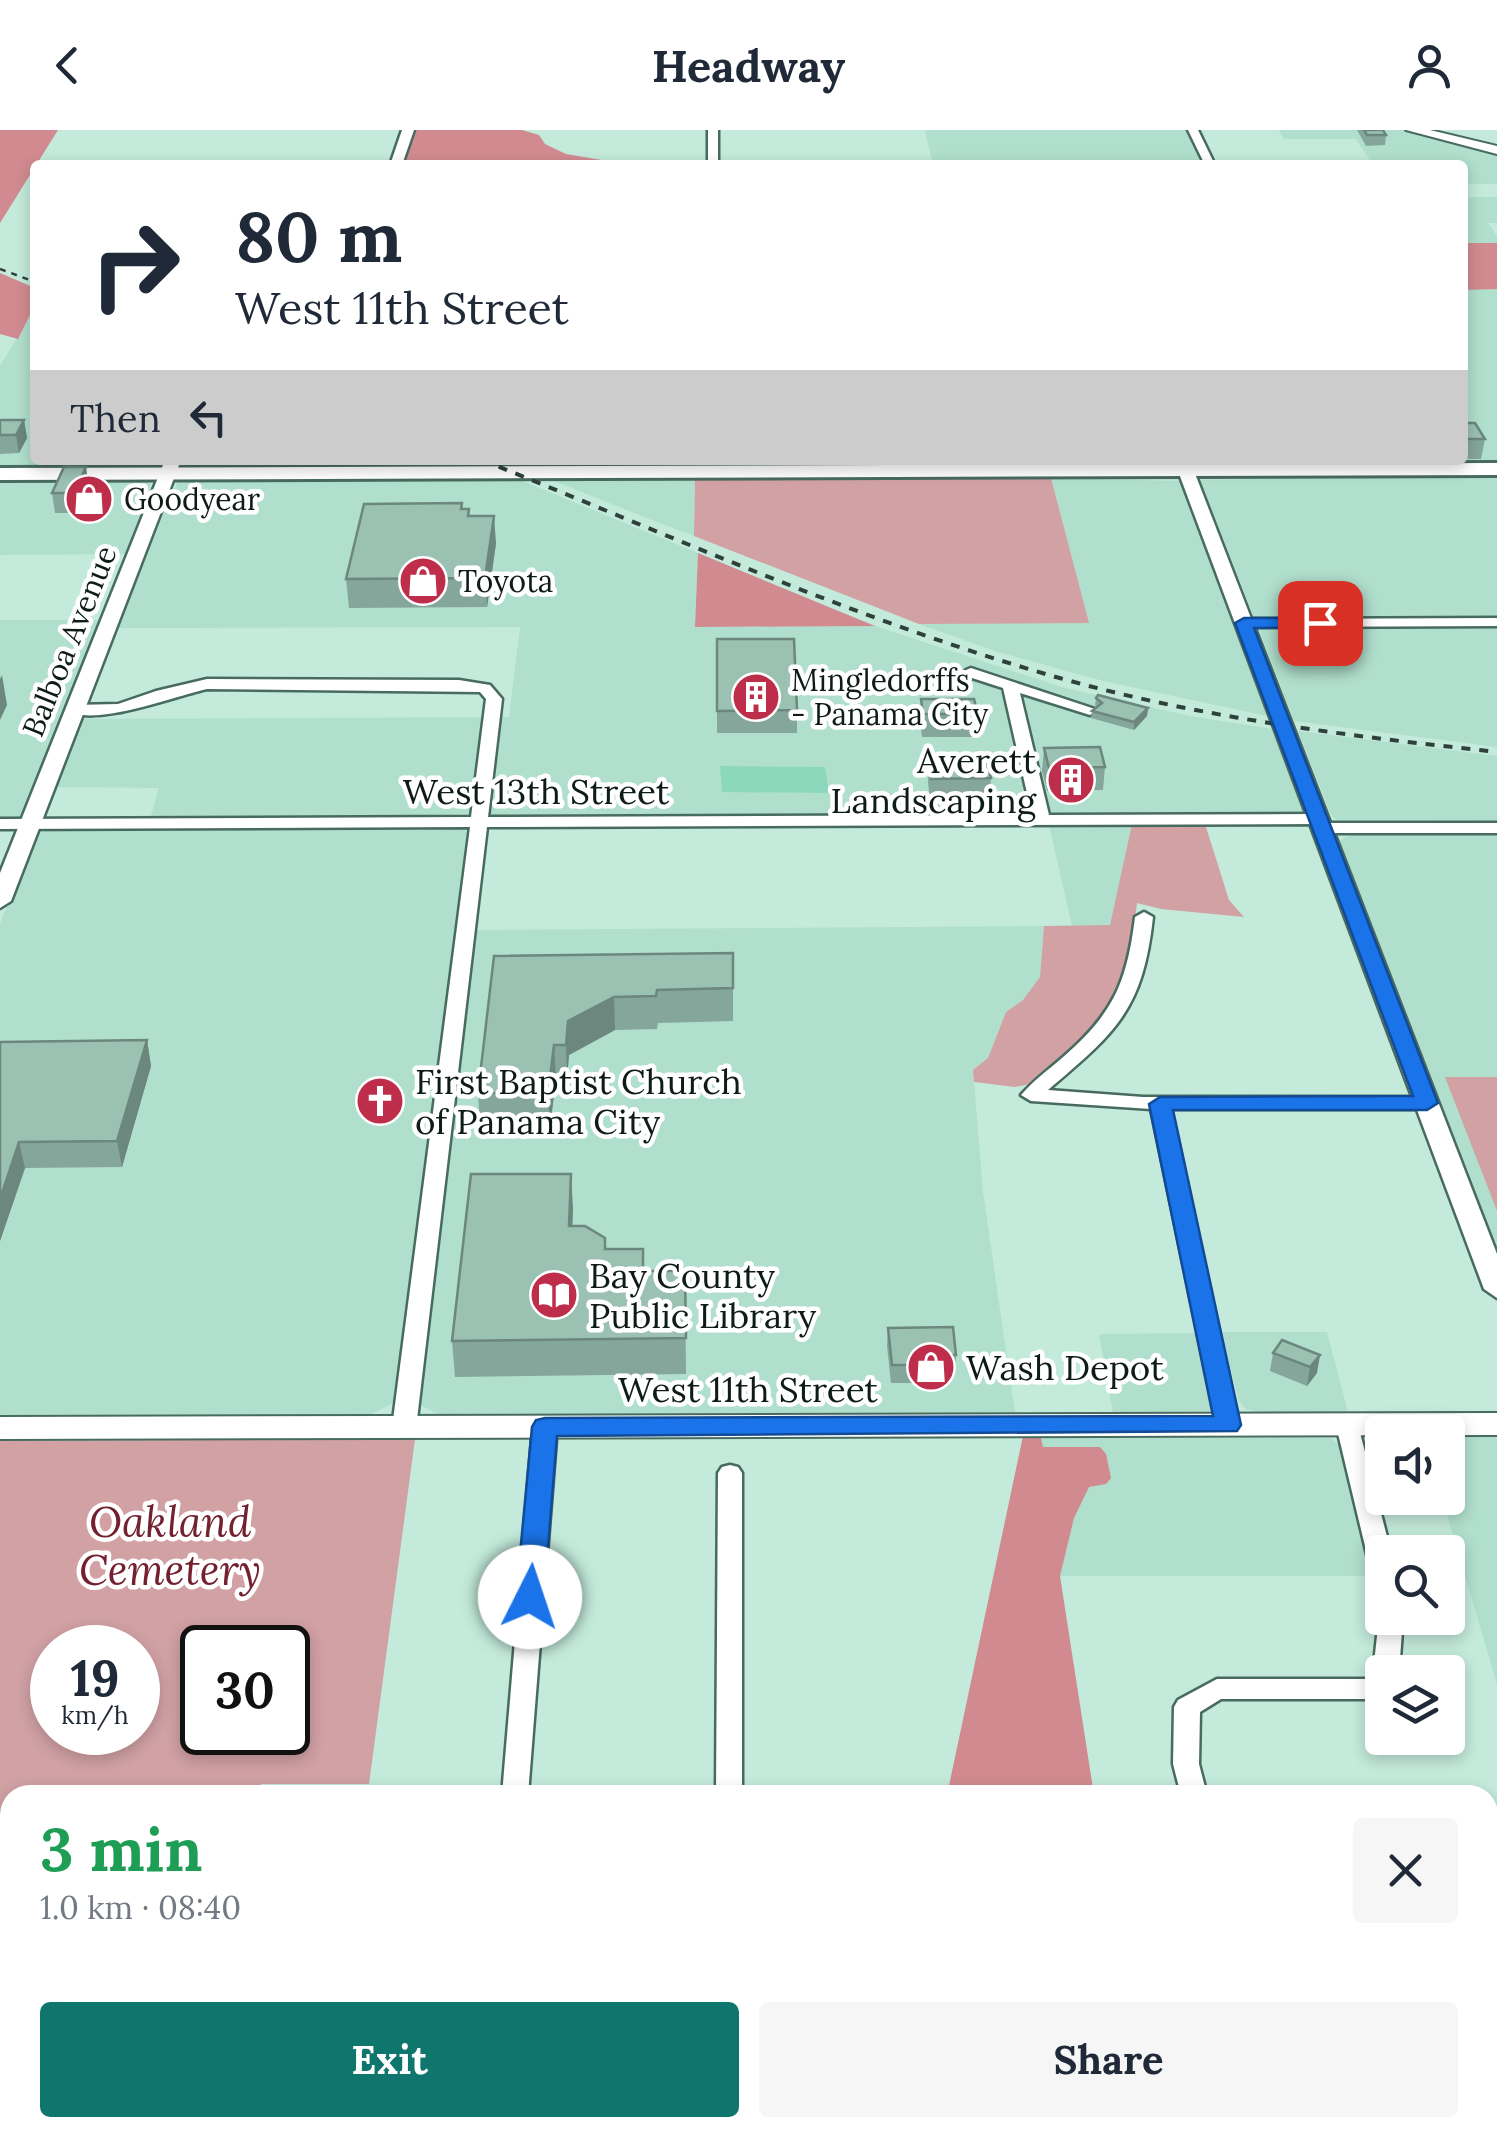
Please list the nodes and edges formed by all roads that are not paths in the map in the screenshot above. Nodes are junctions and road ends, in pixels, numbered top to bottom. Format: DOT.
graph roads {
  1 [pos="408,130"];
  2 [pos="713,130"];
  3 [pos="1193,130"];
  4 [pos="1413,130"];
  5 [pos="1497,150"];
  6 [pos="398,160"];
  7 [pos="713,160"];
  8 [pos="1208,160"];
  9 [pos="1356,465"];
  10 [pos="713,466"];
  11 [pos="170,467"];
  12 [pos="1186,470"];
  13 [pos="1497,470"];
  14 [pos="0,474"];
  15 [pos="1497,622"];
  16 [pos="1244,623"];
  17 [pos="972,673"];
  18 [pos="1010,686"];
  19 [pos="74,710"];
  20 [pos="1090,710"];
  21 [pos="1042,820"];
  22 [pos="478,822"];
  23 [pos="31,823"];
  24 [pos="0,824"];
  25 [pos="1320,824"];
  26 [pos="1497,828"];
  27 [pos="1,897"];
  28 [pos="1144,917"];
  29 [pos="1427,1103"];
  30 [pos="1160,1104"];
  31 [pos="1497,1288"];
  32 [pos="1497,1424"];
  33 [pos="1228,1425"];
  34 [pos="1347,1425"];
  35 [pos="545,1427"];
  36 [pos="0,1428"];
  37 [pos="404,1428"];
  38 [pos="730,1472"];
  39 [pos="1374,1535"];
  40 [pos="1365,1689"];
  41 [pos="516,1785"];
  42 [pos="729,1785"];
  43 [pos="1191,1785"];
  1 -- 6 [label="street"];
  2 -- 7 [label="street"];
  3 -- 8 [label="street"];
  4 -- 5 [label="main road"];
  9 -- 12 [label="highway"];
  9 -- 13 [label="highway"];
  10 -- 11 [label="highway"];
  10 -- 12 [label="highway"];
  11 -- 14 [label="highway"];
  11 -- 19 [label="street, Balboa Avenue"];
  12 -- 16 [label="street"];
  15 -- 16 [label="street"];
  16 -- 25 [label="street"];
  17 -- 18 [label="street"];
  18 -- 20 [label="street"];
  18 -- 21 [label="street"];
  19 -- 22 [label="street"];
  19 -- 23 [label="street, Balboa Avenue"];
  21 -- 22 [label="street, West 13th Street"];
  21 -- 25 [label="street, West 13th Street"];
  22 -- 23 [label="street, West 13th Street"];
  22 -- 37 [label="street"];
  23 -- 24 [label="street, West 13th Street"];
  23 -- 27 [label="street, Balboa Avenue"];
  25 -- 26 [label="street, West 13th Street"];
  25 -- 29 [label="street"];
  28 -- 30 [label="street"];
  29 -- 30 [label="street"];
  29 -- 31 [label="street"];
  30 -- 33 [label="street"];
  32 -- 34 [label="main road, West 11th Street"];
  33 -- 34 [label="main road, West 11th Street"];
  33 -- 35 [label="main road, West 11th Street"];
  34 -- 39 [label="street"];
  35 -- 37 [label="main road, West 11th Street"];
  35 -- 41 [label="street"];
  36 -- 37 [label="main road, West 11th Street"];
  38 -- 42 [label="street"];
  40 -- 43 [label="street"];
}
